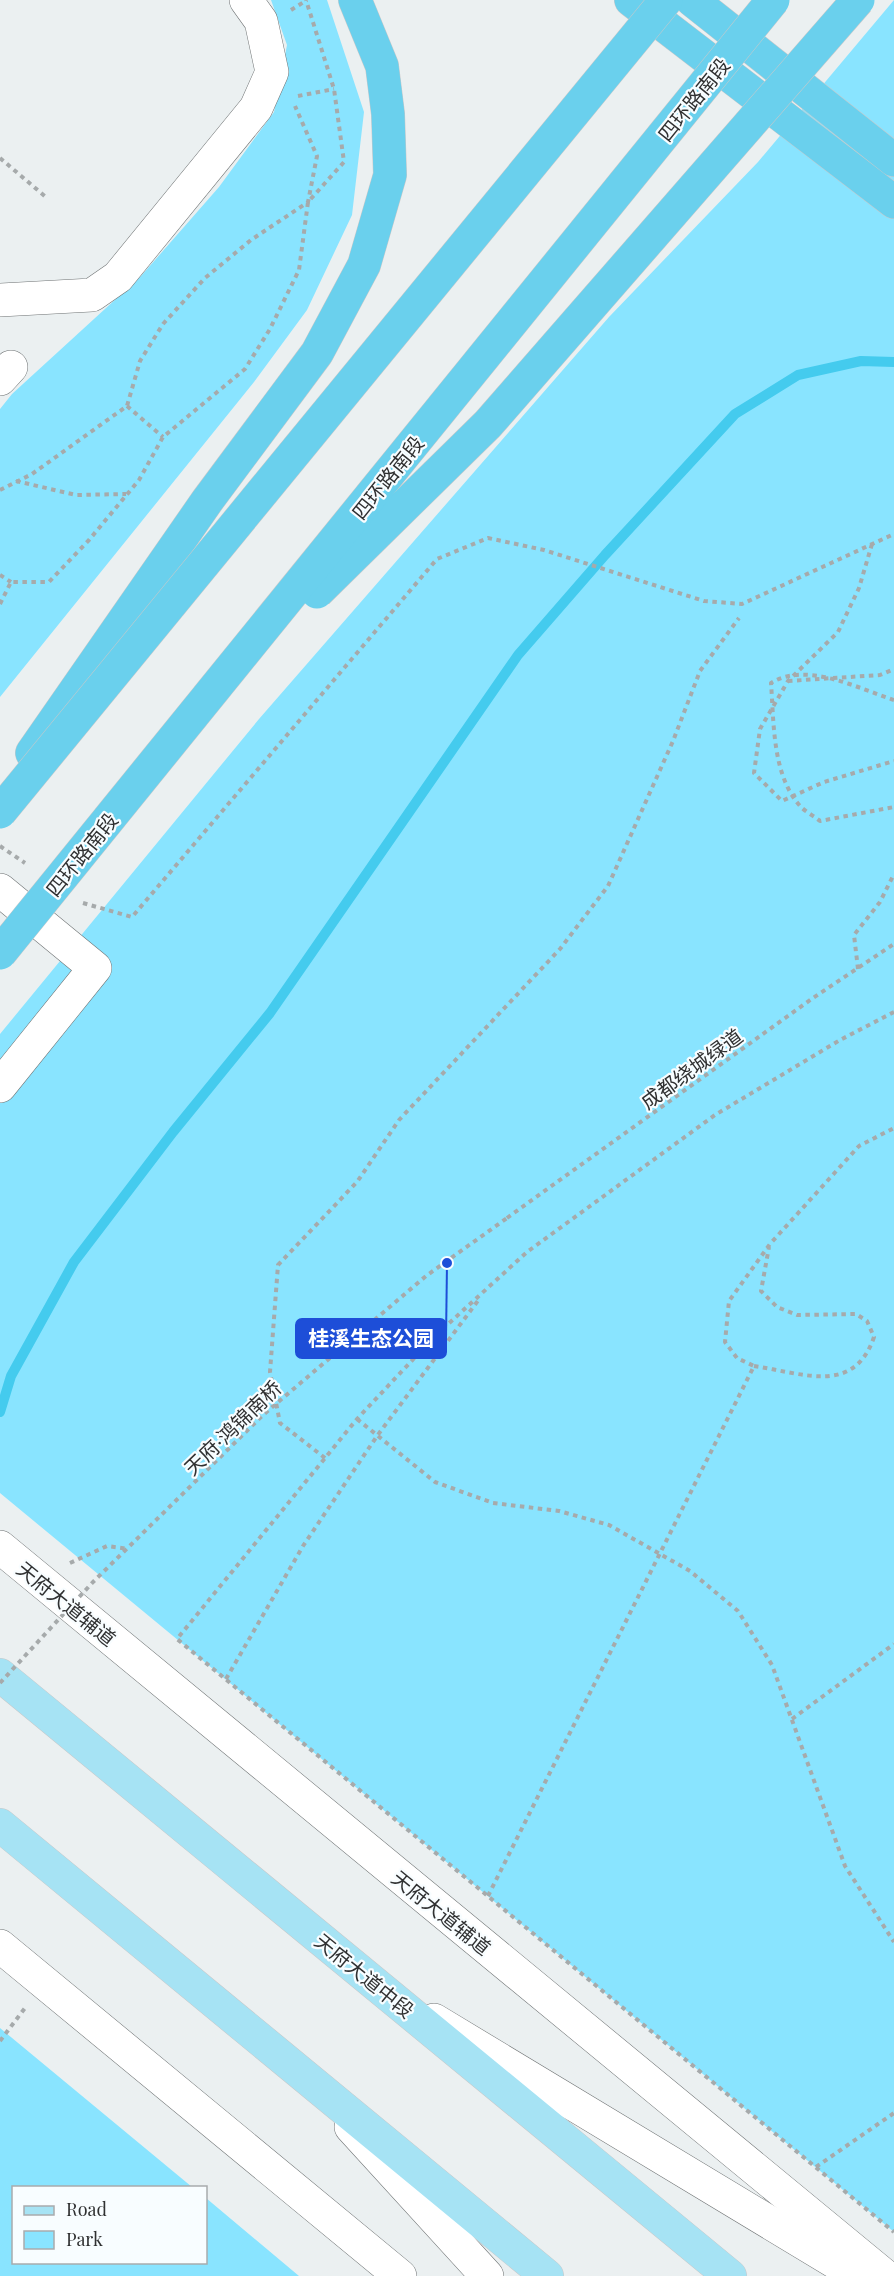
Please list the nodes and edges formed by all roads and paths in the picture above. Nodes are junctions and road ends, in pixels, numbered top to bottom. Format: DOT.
graph roads {
  1 [pos="246,0"];
  2 [pos="306,0"];
  3 [pos="355,0"];
  4 [pos="631,0"];
  5 [pos="666,0"];
  6 [pos="692,0"];
  7 [pos="773,0"];
  8 [pos="858,0"];
  9 [pos="333,89"];
  10 [pos="0,158"];
  11 [pos="894,160"];
  12 [pos="47,198"];
  13 [pos="308,202"];
  14 [pos="894,202"];
  15 [pos="0,300"];
  16 [pos="127,406"];
  17 [pos="163,437"];
  18 [pos="15,481"];
  19 [pos="0,490"];
  20 [pos="127,494"];
  21 [pos="894,534"];
  22 [pos="872,544"];
  23 [pos="0,575"];
  24 [pos="11,582"];
  25 [pos="0,604"];
  26 [pos="738,618"];
  27 [pos="894,669"];
  28 [pos="788,681"];
  29 [pos="206,700"];
  30 [pos="894,700"];
  31 [pos="894,761"];
  32 [pos="0,798"];
  33 [pos="894,807"];
  34 [pos="0,812"];
  35 [pos="0,846"];
  36 [pos="29,866"];
  37 [pos="894,875"];
  38 [pos="0,890"];
  39 [pos="78,900"];
  40 [pos="894,944"];
  41 [pos="0,953"];
  42 [pos="858,969"];
  43 [pos="894,1012"];
  44 [pos="0,1086"];
  45 [pos="894,1128"];
  46 [pos="507,1218"];
  47 [pos="770,1244"];
  48 [pos="486,1290"];
  49 [pos="754,1366"];
  50 [pos="357,1419"];
  51 [pos="377,1436"];
  52 [pos="325,1458"];
  53 [pos="0,1547"];
  54 [pos="129,1549"];
  55 [pos="661,1554"];
  56 [pos="68,1564"];
  57 [pos="894,1644"];
  58 [pos="0,1675"];
  59 [pos="226,1679"];
  60 [pos="0,1683"];
  61 [pos="792,1719"];
  62 [pos="0,1825"];
  63 [pos="488,1896"];
  64 [pos="894,1942"];
  65 [pos="0,1946"];
  66 [pos="378,1986"];
  67 [pos="6,2033"];
  68 [pos="0,2041"];
  69 [pos="303,2075"];
  70 [pos="894,2113"];
  71 [pos="816,2167"];
  72 [pos="894,2232"];
  73 [pos="400,2276"];
  74 [pos="487,2276"];
  75 [pos="547,2276"];
  76 [pos="730,2276"];
  77 [pos="860,2276"];
  78 [pos="885,2276"];
  1 -- 15 [label="street"];
  2 -- 9 [label="path"];
  3 -- 32 [label="highway"];
  4 -- 14 [label="highway"];
  5 -- 34 [label="highway, bridge"];
  6 -- 11 [label="highway"];
  7 -- 29 [label="highway, 四环路南段, bridge"];
  8 -- 29 [label="highway, bridge"];
  9 -- 13 [label="path"];
  9 -- 13 [label="path"];
  10 -- 12 [label="path"];
  13 -- 16 [label="path"];
  13 -- 17 [label="path"];
  16 -- 17 [label="path"];
  16 -- 18 [label="path"];
  17 -- 20 [label="path"];
  18 -- 19 [label="path"];
  18 -- 20 [label="path"];
  20 -- 24 [label="path"];
  21 -- 22 [label="path"];
  22 -- 28 [label="path"];
  22 -- 39 [label="path"];
  23 -- 24 [label="path"];
  24 -- 25 [label="path"];
  26 -- 52 [label="path"];
  27 -- 28 [label="path"];
  28 -- 31 [label="path"];
  29 -- 41 [label="highway, 四环路南段, bridge"];
  30 -- 33 [label="path, bridge"];
  35 -- 36 [label="path"];
  37 -- 42 [label="path"];
  38 -- 44 [label="street"];
  40 -- 42 [label="path, 成都绕城绿道"];
  42 -- 46 [label="path, 成都绕城绿道"];
  43 -- 48 [label="path"];
  45 -- 47 [label="path"];
  46 -- 54 [label="path, 天府·鸿锦南桥, bridge"];
  47 -- 49 [label="path"];
  47 -- 49 [label="path"];
  48 -- 50 [label="path"];
  48 -- 51 [label="path"];
  49 -- 55 [label="path"];
  50 -- 51 [label="path"];
  50 -- 52 [label="path"];
  51 -- 55 [label="path"];
  51 -- 59 [label="path"];
  52 -- 59 [label="path"];
  53 -- 78 [label="street, 天府大道辅道"];
  54 -- 56 [label="path"];
  54 -- 60 [label="path, 天府·鸿锦南桥, bridge"];
  55 -- 61 [label="path"];
  55 -- 63 [label="path"];
  57 -- 61 [label="path"];
  58 -- 66 [label="main road, 天府大道中段"];
  59 -- 63 [label="path"];
  61 -- 64 [label="path"];
  62 -- 69 [label="main road"];
  63 -- 71 [label="path"];
  65 -- 73 [label="street"];
  66 -- 76 [label="main road, 天府大道中段"];
  66 -- 77 [label="street"];
  67 -- 68 [label="path"];
  69 -- 74 [label="street"];
  69 -- 75 [label="main road"];
  70 -- 71 [label="path"];
  71 -- 72 [label="path"];
}
